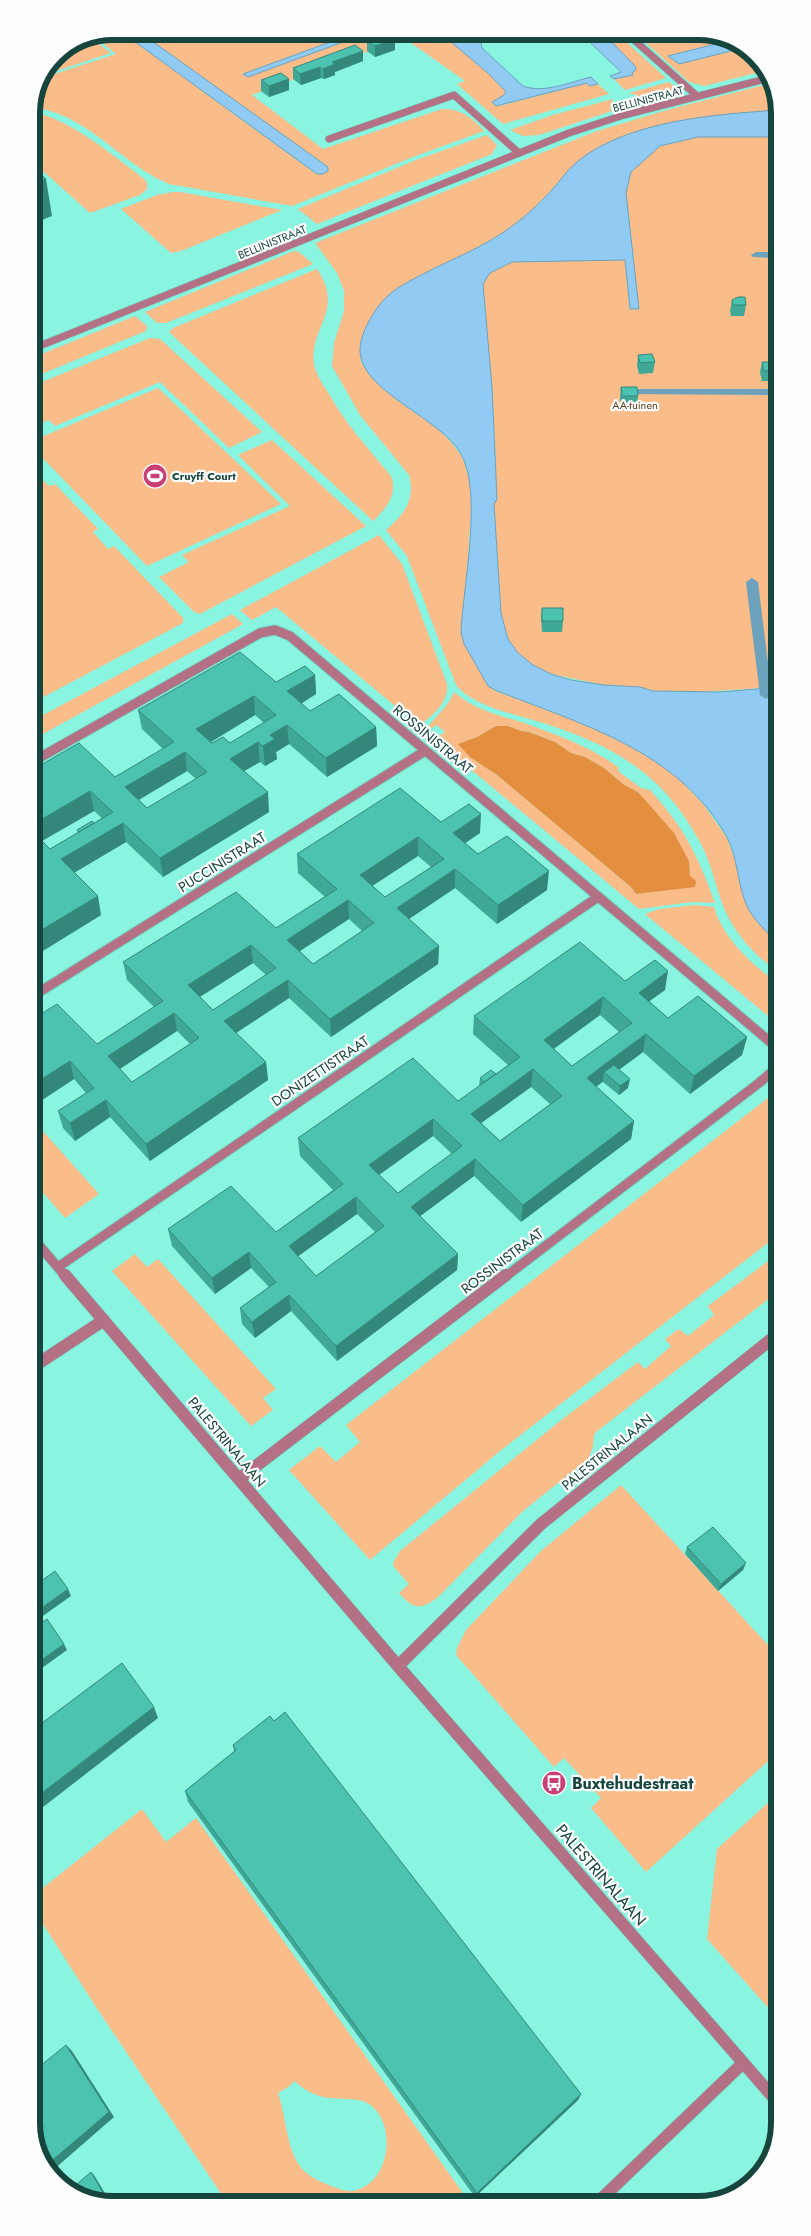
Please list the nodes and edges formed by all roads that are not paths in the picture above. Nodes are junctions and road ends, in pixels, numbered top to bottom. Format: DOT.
graph roads {
  1 [pos="634,40"];
  2 [pos="762,80"];
  3 [pos="697,96"];
  4 [pos="329,139"];
  5 [pos="519,153"];
  6 [pos="40,347"];
  7 [pos="425,751"];
  8 [pos="40,758"];
  9 [pos="598,897"];
  10 [pos="40,992"];
  11 [pos="771,1043"];
  12 [pos="771,1073"];
  13 [pos="40,1246"];
  14 [pos="58,1267"];
  15 [pos="104,1320"];
  16 [pos="771,1339"];
  17 [pos="40,1363"];
  18 [pos="239,1479"];
  19 [pos="398,1666"];
  20 [pos="742,2063"];
  21 [pos="771,2095"];
  22 [pos="604,2196"];
  1 -- 3 [label="street, BELLINISTRAAT"];
  2 -- 3 [label="street, BELLINISTRAAT"];
  3 -- 5 [label="street, BELLINISTRAAT"];
  4 -- 5 [label="street"];
  5 -- 6 [label="street, BELLINISTRAAT"];
  7 -- 8 [label="street, ROSSINISTRAAT"];
  7 -- 9 [label="street, ROSSINISTRAAT"];
  7 -- 10 [label="street, PUCCINISTRAAT"];
  9 -- 11 [label="street, ROSSINISTRAAT"];
  9 -- 14 [label="street, DONIZETTISTRAAT"];
  12 -- 18 [label="street, ROSSINISTRAAT"];
  13 -- 14 [label="street, PALESTRINALAAN"];
  14 -- 15 [label="street, PALESTRINALAAN"];
  15 -- 17 [label="street"];
  15 -- 18 [label="street, PALESTRINALAAN"];
  16 -- 19 [label="street, PALESTRINALAAN"];
  18 -- 19 [label="street, PALESTRINALAAN"];
  19 -- 20 [label="street, PALESTRINALAAN"];
  20 -- 21 [label="street, PALESTRINALAAN"];
  20 -- 22 [label="street"];
}
